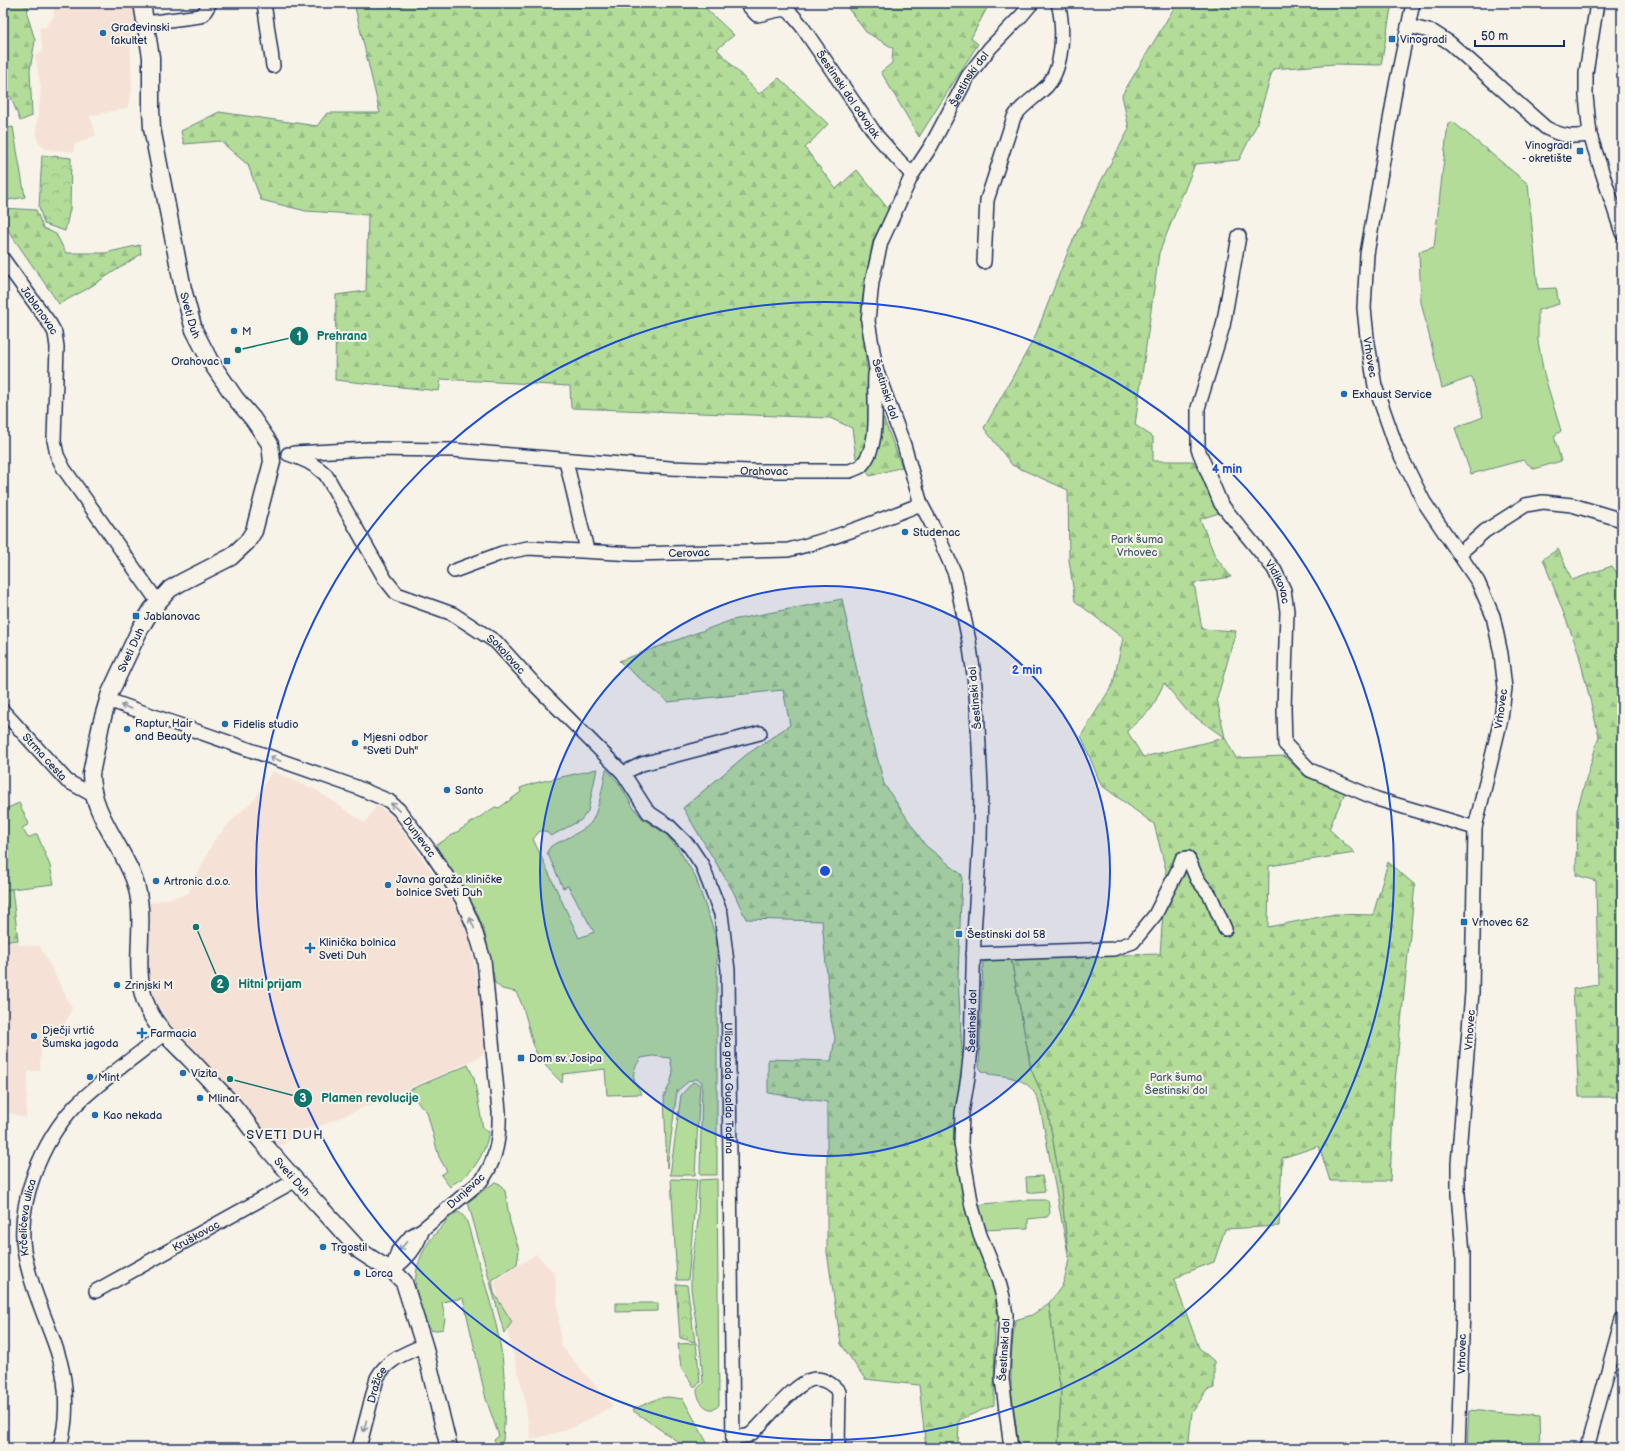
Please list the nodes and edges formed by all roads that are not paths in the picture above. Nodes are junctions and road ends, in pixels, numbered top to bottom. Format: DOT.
graph roads {
  1 [pos="142,3"];
  2 [pos="210,3"];
  3 [pos="264,3"];
  4 [pos="746,3"];
  5 [pos="1032,3"];
  6 [pos="1058,3"];
  7 [pos="1412,3"];
  8 [pos="1597,3"];
  9 [pos="786,7"];
  10 [pos="146,24"];
  11 [pos="1408,26"];
  12 [pos="273,66"];
  13 [pos="1590,135"];
  14 [pos="912,175"];
  15 [pos="1622,233"];
  16 [pos="1239,236"];
  17 [pos="3,259"];
  18 [pos="984,262"];
  19 [pos="876,368"];
  20 [pos="280,454"];
  21 [pos="566,461"];
  22 [pos="921,504"];
  23 [pos="1622,520"];
  24 [pos="587,550"];
  25 [pos="1459,554"];
  26 [pos="454,571"];
  27 [pos="158,602"];
  28 [pos="108,700"];
  29 [pos="3,711"];
  30 [pos="760,733"];
  31 [pos="623,773"];
  32 [pos="93,795"];
  33 [pos="1475,828"];
  34 [pos="1225,929"];
  35 [pos="974,954"];
  36 [pos="164,1034"];
  37 [pos="296,1180"];
  38 [pos="392,1270"];
  39 [pos="96,1291"];
  40 [pos="1622,1319"];
  41 [pos="424,1345"];
  42 [pos="733,1443"];
  43 [pos="59,1448"];
  44 [pos="359,1448"];
  45 [pos="449,1448"];
  46 [pos="838,1448"];
  47 [pos="1011,1448"];
  48 [pos="1458,1448"];
  49 [pos="1587,1448"];
  1 -- 10 [label="main road, Sveti Duh"];
  2 -- 10 [label="street"];
  3 -- 12 [label="street"];
  4 -- 9 [label="street, Šestinski dol odvojak"];
  5 -- 14 [label="street, Šestinski dol"];
  6 -- 18 [label="street"];
  7 -- 11 [label="street, Vrhovec"];
  8 -- 13 [label="street"];
  9 -- 14 [label="street, Šestinski dol odvojak"];
  10 -- 20 [label="main road, Sveti Duh"];
  11 -- 13 [label="street"];
  11 -- 25 [label="street, Vrhovec"];
  13 -- 15 [label="street"];
  14 -- 19 [label="street, Šestinski dol"];
  16 -- 33 [label="street, Vidikovac"];
  17 -- 27 [label="street, Jablanovac"];
  19 -- 21 [label="street, Orahovac"];
  19 -- 22 [label="street, Šestinski dol"];
  20 -- 21 [label="street, Orahovac"];
  20 -- 27 [label="main road, Sveti Duh"];
  20 -- 31 [label="street, Sokolovac"];
  21 -- 24 [label="street"];
  22 -- 24 [label="street, Cerovac"];
  22 -- 35 [label="street, Šestinski dol"];
  23 -- 25 [label="street"];
  24 -- 26 [label="street, Cerovac"];
  25 -- 33 [label="street, Vrhovec"];
  27 -- 28 [label="main road, Sveti Duh"];
  28 -- 32 [label="main road, Sveti Duh"];
  38 -- 28 [label="street, Dunjevac, one-way"];
  29 -- 32 [label="street, Strma cesta"];
  30 -- 31 [label="street"];
  31 -- 42 [label="street, Ulica grada Gualda Tadina"];
  32 -- 36 [label="main road, Sveti Duh"];
  33 -- 48 [label="street, Vrhovec"];
  34 -- 35 [label="street"];
  35 -- 47 [label="street, Šestinski dol"];
  36 -- 37 [label="main road, Sveti Duh"];
  36 -- 43 [label="street, Krčelićeva ulica"];
  37 -- 38 [label="main road, Sveti Duh"];
  37 -- 39 [label="street, Kruškovac"];
  38 -- 41 [label="main road"];
  40 -- 49 [label="street"];
  41 -- 44 [label="street, Dražice, one-way"];
  41 -- 45 [label="main road"];
  42 -- 46 [label="street, Ulica grada Gualda Tadina"];
}
